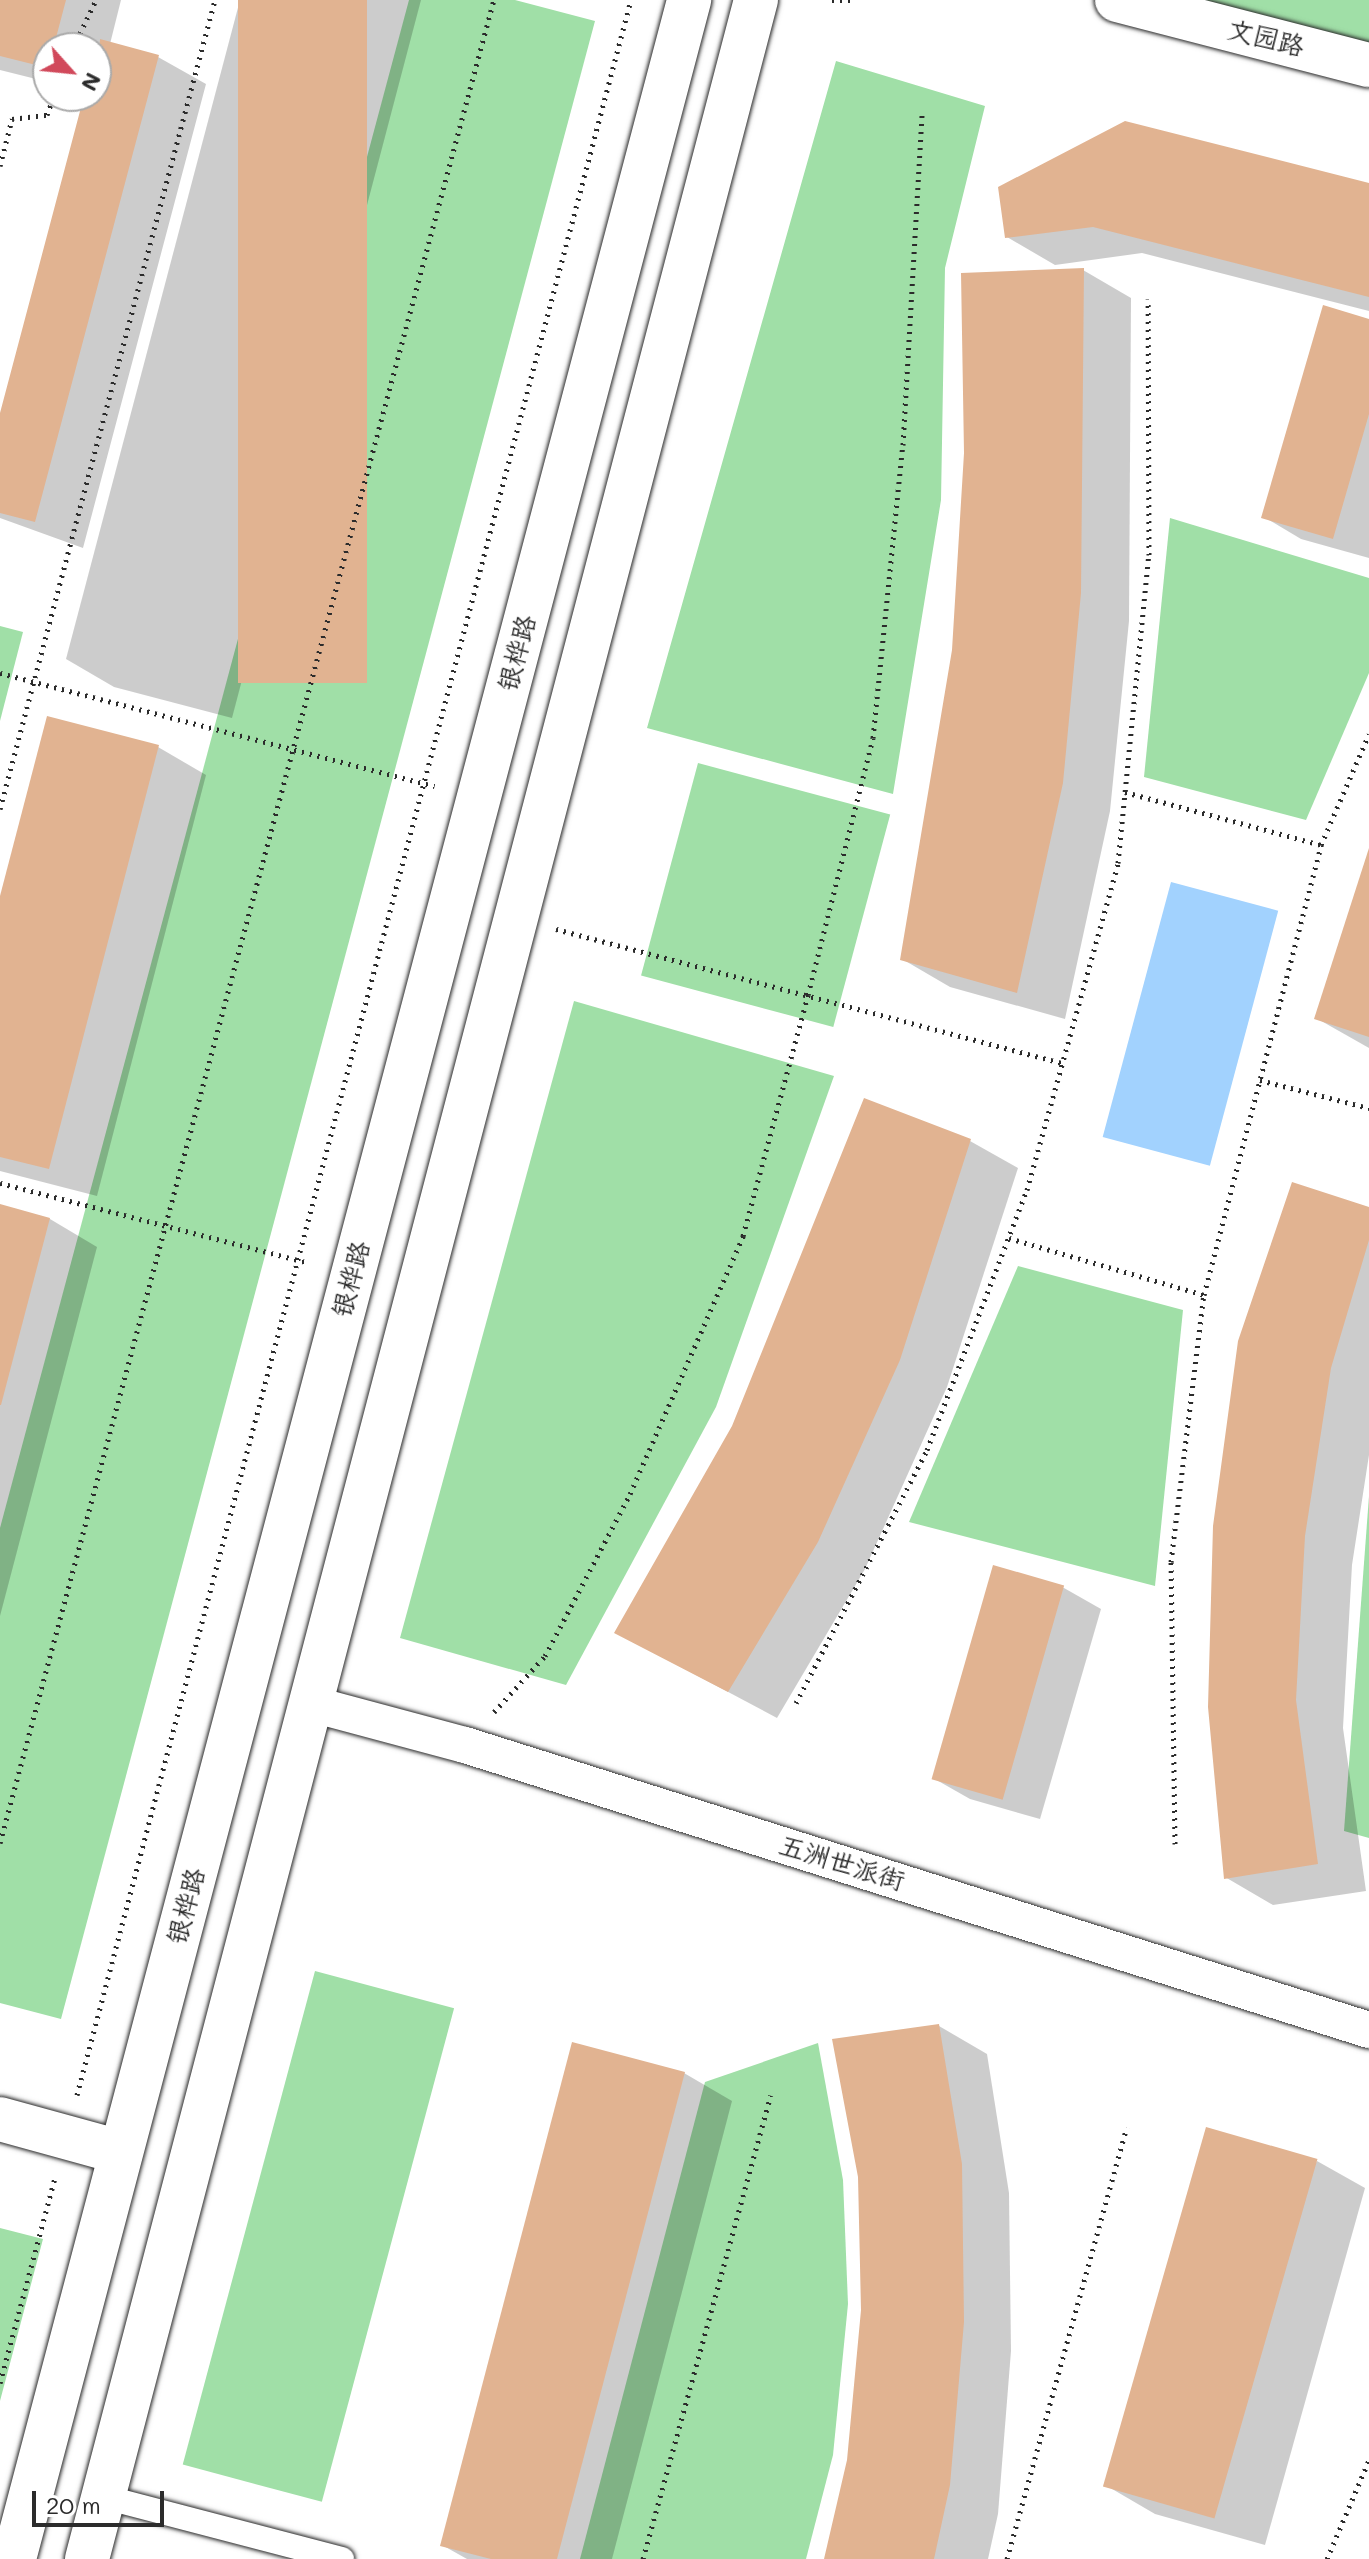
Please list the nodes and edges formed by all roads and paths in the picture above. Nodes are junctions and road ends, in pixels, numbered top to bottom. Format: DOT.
graph roads {
  1 [pos="96,0"];
  2 [pos="215,0"];
  3 [pos="494,0"];
  4 [pos="631,0"];
  5 [pos="689,0"];
  6 [pos="756,0"];
  7 [pos="832,0"];
  8 [pos="855,0"];
  9 [pos="1117,0"];
  10 [pos="81,32"];
  11 [pos="1369,65"];
  12 [pos="48,112"];
  13 [pos="922,112"];
  14 [pos="0,166"];
  15 [pos="1148,299"];
  16 [pos="0,673"];
  17 [pos="34,682"];
  18 [pos="1369,734"];
  19 [pos="295,750"];
  20 [pos="422,783"];
  21 [pos="1125,792"];
  22 [pos="479,797"];
  23 [pos="0,809"];
  24 [pos="1321,845"];
  25 [pos="517,919"];
  26 [pos="808,995"];
  27 [pos="1062,1063"];
  28 [pos="1260,1080"];
  29 [pos="1369,1108"];
  30 [pos="0,1183"];
  31 [pos="166,1225"];
  32 [pos="1009,1238"];
  33 [pos="296,1259"];
  34 [pos="353,1274"];
  35 [pos="1204,1295"];
  36 [pos="796,1703"];
  37 [pos="312,1704"];
  38 [pos="465,1745"];
  39 [pos="0,1843"];
  40 [pos="1175,1844"];
  41 [pos="1369,2030"];
  42 [pos="771,2095"];
  43 [pos="0,2119"];
  44 [pos="1127,2127"];
  45 [pos="66,2137"];
  46 [pos="120,2152"];
  47 [pos="0,2383"];
  48 [pos="1369,2460"];
  49 [pos="104,2497"];
  50 [pos="14,2559"];
  51 [pos="87,2559"];
  52 [pos="342,2559"];
  53 [pos="643,2559"];
  54 [pos="1007,2559"];
  55 [pos="1327,2559"];
  1 -- 10 [label="path"];
  2 -- 17 [label="path"];
  3 -- 19 [label="path"];
  4 -- 20 [label="path"];
  5 -- 22 [label="main road, 银桦路"];
  6 -- 25 [label="main road"];
  7 -- 8 [label="path"];
  9 -- 11 [label="main road, 文园路"];
  12 -- 14 [label="path"];
  13 -- 26 [label="path"];
  15 -- 21 [label="path"];
  16 -- 17 [label="path"];
  17 -- 19 [label="path"];
  17 -- 23 [label="path"];
  18 -- 24 [label="path"];
  19 -- 20 [label="path"];
  19 -- 31 [label="path"];
  20 -- 22 [label="path"];
  20 -- 33 [label="path"];
  21 -- 24 [label="path"];
  21 -- 27 [label="path"];
  22 -- 34 [label="main road, 银桦路"];
  24 -- 28 [label="path"];
  25 -- 26 [label="path"];
  25 -- 37 [label="main road"];
  26 -- 27 [label="path"];
  26 -- 38 [label="path"];
  27 -- 32 [label="path"];
  28 -- 29 [label="path"];
  28 -- 35 [label="path"];
  30 -- 31 [label="path"];
  31 -- 33 [label="path"];
  31 -- 39 [label="path"];
  32 -- 35 [label="path"];
  32 -- 36 [label="path"];
  33 -- 34 [label="path"];
  33 -- 45 [label="path"];
  34 -- 46 [label="main road, 银桦路"];
  35 -- 40 [label="path"];
  37 -- 38 [label="street, 五洲世派街"];
  37 -- 49 [label="main road"];
  38 -- 41 [label="street, 五洲世派街"];
  42 -- 53 [label="path"];
  43 -- 45 [label="main road"];
  44 -- 54 [label="path"];
  45 -- 46 [label="main road"];
  45 -- 47 [label="path"];
  46 -- 50 [label="main road, 银桦路"];
  48 -- 55 [label="path"];
  49 -- 51 [label="main road"];
  49 -- 52 [label="lane"];
}
